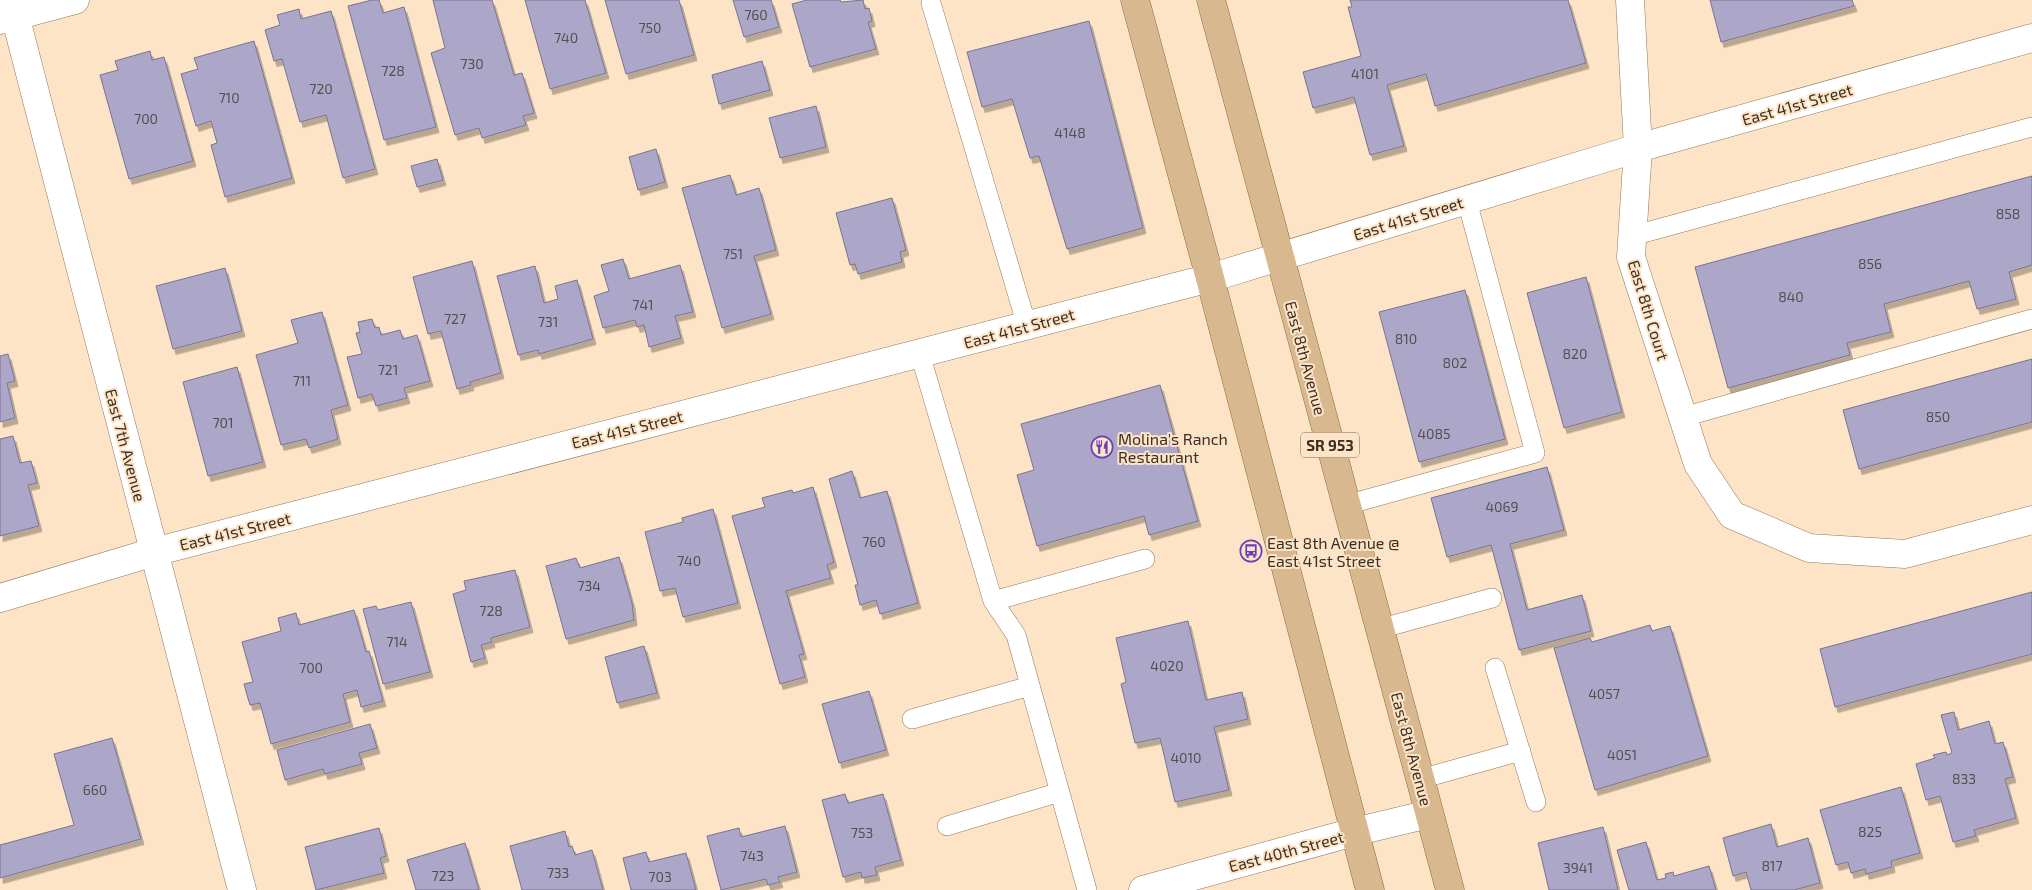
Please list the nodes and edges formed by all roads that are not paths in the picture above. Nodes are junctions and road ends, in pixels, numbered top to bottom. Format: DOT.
graph roads {
  1 [pos="74,0"];
  2 [pos="1134,0"];
  3 [pos="1211,0"];
  4 [pos="1630,0"];
  5 [pos="931,3"];
  6 [pos="9,12"];
  7 [pos="2032,38"];
  8 [pos="2032,127"];
  9 [pos="1638,148"];
  10 [pos="1467,200"];
  11 [pos="1632,236"];
  12 [pos="1279,258"];
  13 [pos="1210,278"];
  14 [pos="2032,319"];
  15 [pos="1027,326"];
  16 [pos="920,354"];
  17 [pos="1682,417"];
  18 [pos="1346,505"];
  19 [pos="2032,520"];
  20 [pos="154,552"];
  21 [pos="1146,559"];
  22 [pos="0,598"];
  23 [pos="1492,598"];
  24 [pos="992,601"];
  25 [pos="1379,628"];
  26 [pos="1495,668"];
  27 [pos="1030,686"];
  28 [pos="912,719"];
  29 [pos="1521,751"];
  30 [pos="1420,779"];
  31 [pos="1060,792"];
  32 [pos="1536,802"];
  33 [pos="1429,814"];
  34 [pos="947,826"];
  35 [pos="1354,832"];
  36 [pos="242,890"];
  37 [pos="1087,890"];
  38 [pos="1143,890"];
  39 [pos="1370,890"];
  40 [pos="1450,890"];
  1 -- 6 [label="street"];
  2 -- 13 [label="main road"];
  3 -- 12 [label="main road, East 8th Avenue / SR 953"];
  4 -- 9 [label="street, East 8th Court"];
  5 -- 15 [label="lane"];
  6 -- 20 [label="street, East 7th Avenue"];
  7 -- 9 [label="street, East 41st Street"];
  8 -- 11 [label="lane"];
  9 -- 10 [label="street, East 41st Street"];
  9 -- 11 [label="street, East 8th Court"];
  10 -- 12 [label="street, East 41st Street"];
  10 -- 18 [label="lane"];
  11 -- 17 [label="street, East 8th Court"];
  12 -- 13 [label="street, East 41st Street"];
  12 -- 18 [label="main road, East 8th Avenue / SR 953"];
  13 -- 15 [label="street, East 41st Street"];
  13 -- 35 [label="main road"];
  14 -- 17 [label="lane"];
  15 -- 16 [label="street, East 41st Street"];
  16 -- 20 [label="street, East 41st Street"];
  16 -- 24 [label="lane"];
  17 -- 19 [label="street, East 8th Court"];
  18 -- 25 [label="main road, East 8th Avenue / SR 953"];
  20 -- 22 [label="street, East 41st Street"];
  20 -- 36 [label="street, East 7th Avenue"];
  21 -- 24 [label="lane"];
  23 -- 25 [label="lane"];
  24 -- 27 [label="lane"];
  25 -- 30 [label="main road, East 8th Avenue / SR 953"];
  26 -- 29 [label="lane"];
  27 -- 28 [label="lane"];
  27 -- 31 [label="lane"];
  29 -- 30 [label="lane"];
  29 -- 32 [label="lane"];
  30 -- 33 [label="main road, East 8th Avenue / SR 953"];
  31 -- 34 [label="lane"];
  31 -- 37 [label="lane"];
  33 -- 35 [label="street, East 40th Street"];
  33 -- 40 [label="main road, East 8th Avenue / SR 953"];
  35 -- 38 [label="street, East 40th Street"];
  35 -- 39 [label="main road"];
}
